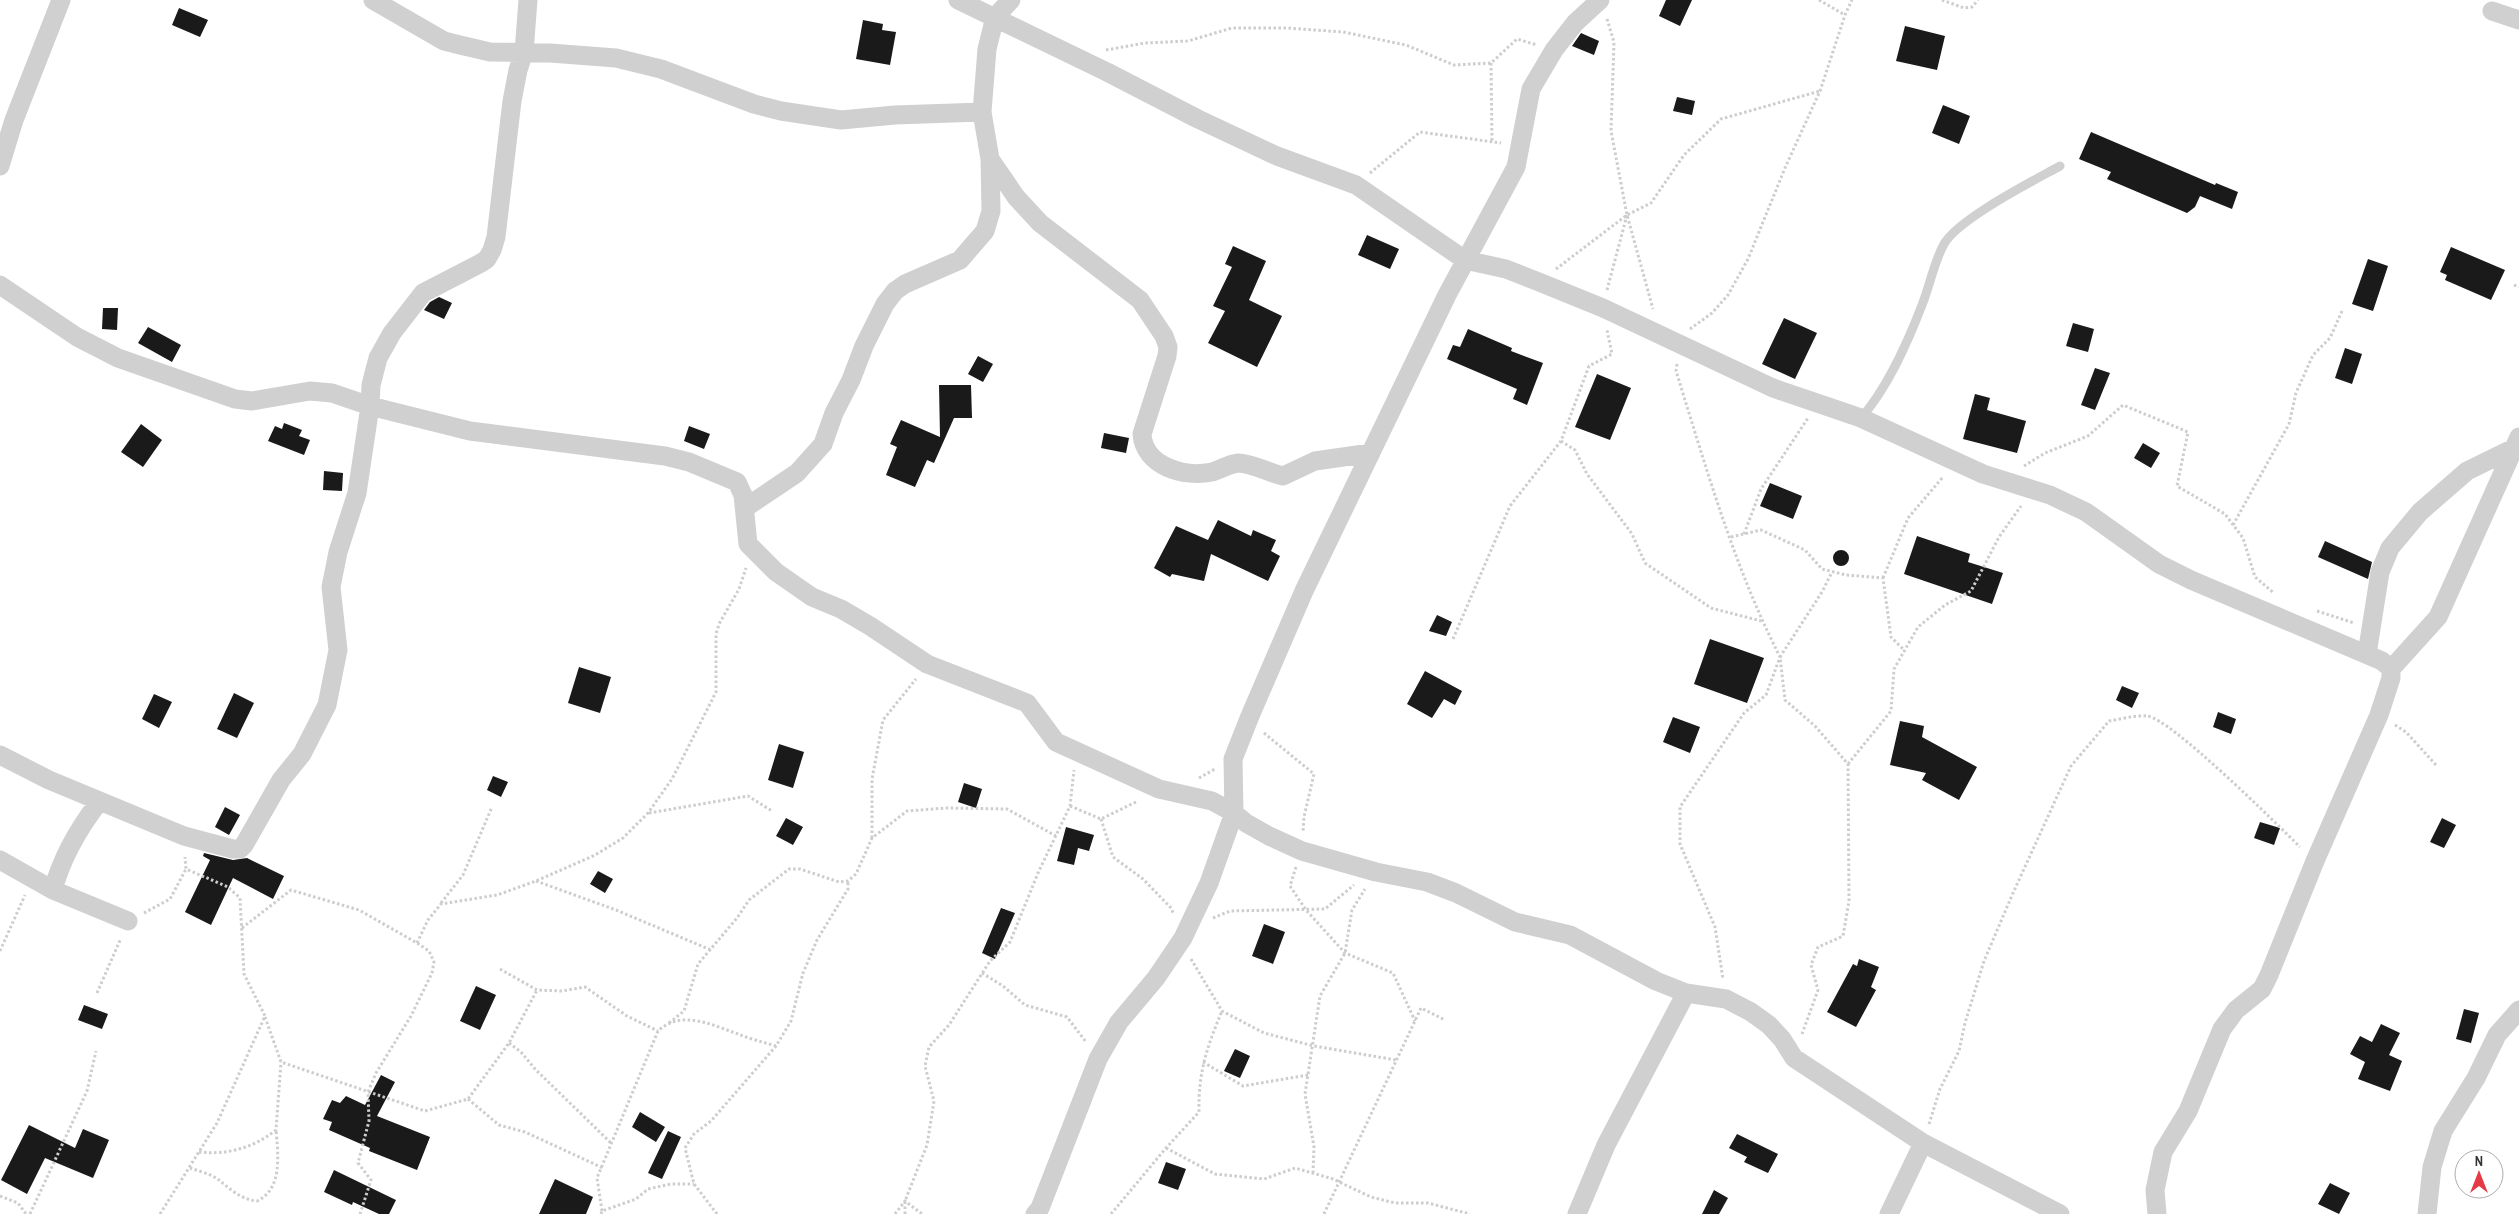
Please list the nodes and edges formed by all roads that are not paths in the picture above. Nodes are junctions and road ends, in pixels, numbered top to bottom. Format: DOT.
graph roads {
  1 [pos="61,0"];
  2 [pos="373,0"];
  3 [pos="528,0"];
  4 [pos="958,0"];
  5 [pos="1011,0"];
  6 [pos="1603,8"];
  7 [pos="2492,11"];
  8 [pos="995,17"];
  9 [pos="2519,20"];
  10 [pos="524,52"];
  11 [pos="982,112"];
  12 [pos="990,159"];
  13 [pos="0,166"];
  14 [pos="2060,166"];
  15 [pos="1465,260"];
  16 [pos="0,285"];
  17 [pos="370,406"];
  18 [pos="1861,418"];
  19 [pos="2516,443"];
  20 [pos="1371,453"];
  21 [pos="745,508"];
  22 [pos="2367,654"];
  23 [pos="2391,669"];
  24 [pos="0,755"];
  25 [pos="99,802"];
  26 [pos="1234,812"];
  27 [pos="0,860"];
  28 [pos="53,890"];
  29 [pos="128,921"];
  30 [pos="1686,993"];
  31 [pos="2519,1010"];
  32 [pos="2519,1030"];
  33 [pos="2497,1035"];
  34 [pos="1923,1143"];
  35 [pos="1035,1214"];
  36 [pos="1577,1214"];
  37 [pos="1888,1214"];
  38 [pos="2060,1214"];
  39 [pos="2157,1214"];
  40 [pos="2427,1214"];
  1 -- 13 [label="street"];
  2 -- 10 [label="street"];
  3 -- 10 [label="street"];
  4 -- 8 [label="street"];
  5 -- 8 [label="street"];
  6 -- 15 [label="street"];
  7 -- 9 [label="street"];
  8 -- 11 [label="street"];
  8 -- 15 [label="street"];
  10 -- 11 [label="street"];
  10 -- 17 [label="street"];
  11 -- 12 [label="street"];
  12 -- 20 [label="street"];
  12 -- 21 [label="street"];
  14 -- 18 [label="lane"];
  15 -- 18 [label="street"];
  15 -- 20 [label="street"];
  16 -- 17 [label="street"];
  17 -- 21 [label="street"];
  17 -- 25 [label="street"];
  18 -- 22 [label="street"];
  19 -- 22 [label="street"];
  19 -- 23 [label="street"];
  20 -- 26 [label="street"];
  21 -- 26 [label="street"];
  22 -- 23 [label="street"];
  23 -- 39 [label="street"];
  24 -- 25 [label="street"];
  25 -- 28 [label="street"];
  26 -- 30 [label="street"];
  26 -- 35 [label="street"];
  27 -- 28 [label="street"];
  28 -- 29 [label="street"];
  30 -- 34 [label="street"];
  30 -- 36 [label="street"];
  31 -- 33 [label="street"];
  32 -- 33 [label="street"];
  33 -- 40 [label="street"];
  34 -- 37 [label="street"];
  34 -- 38 [label="street"];
}
